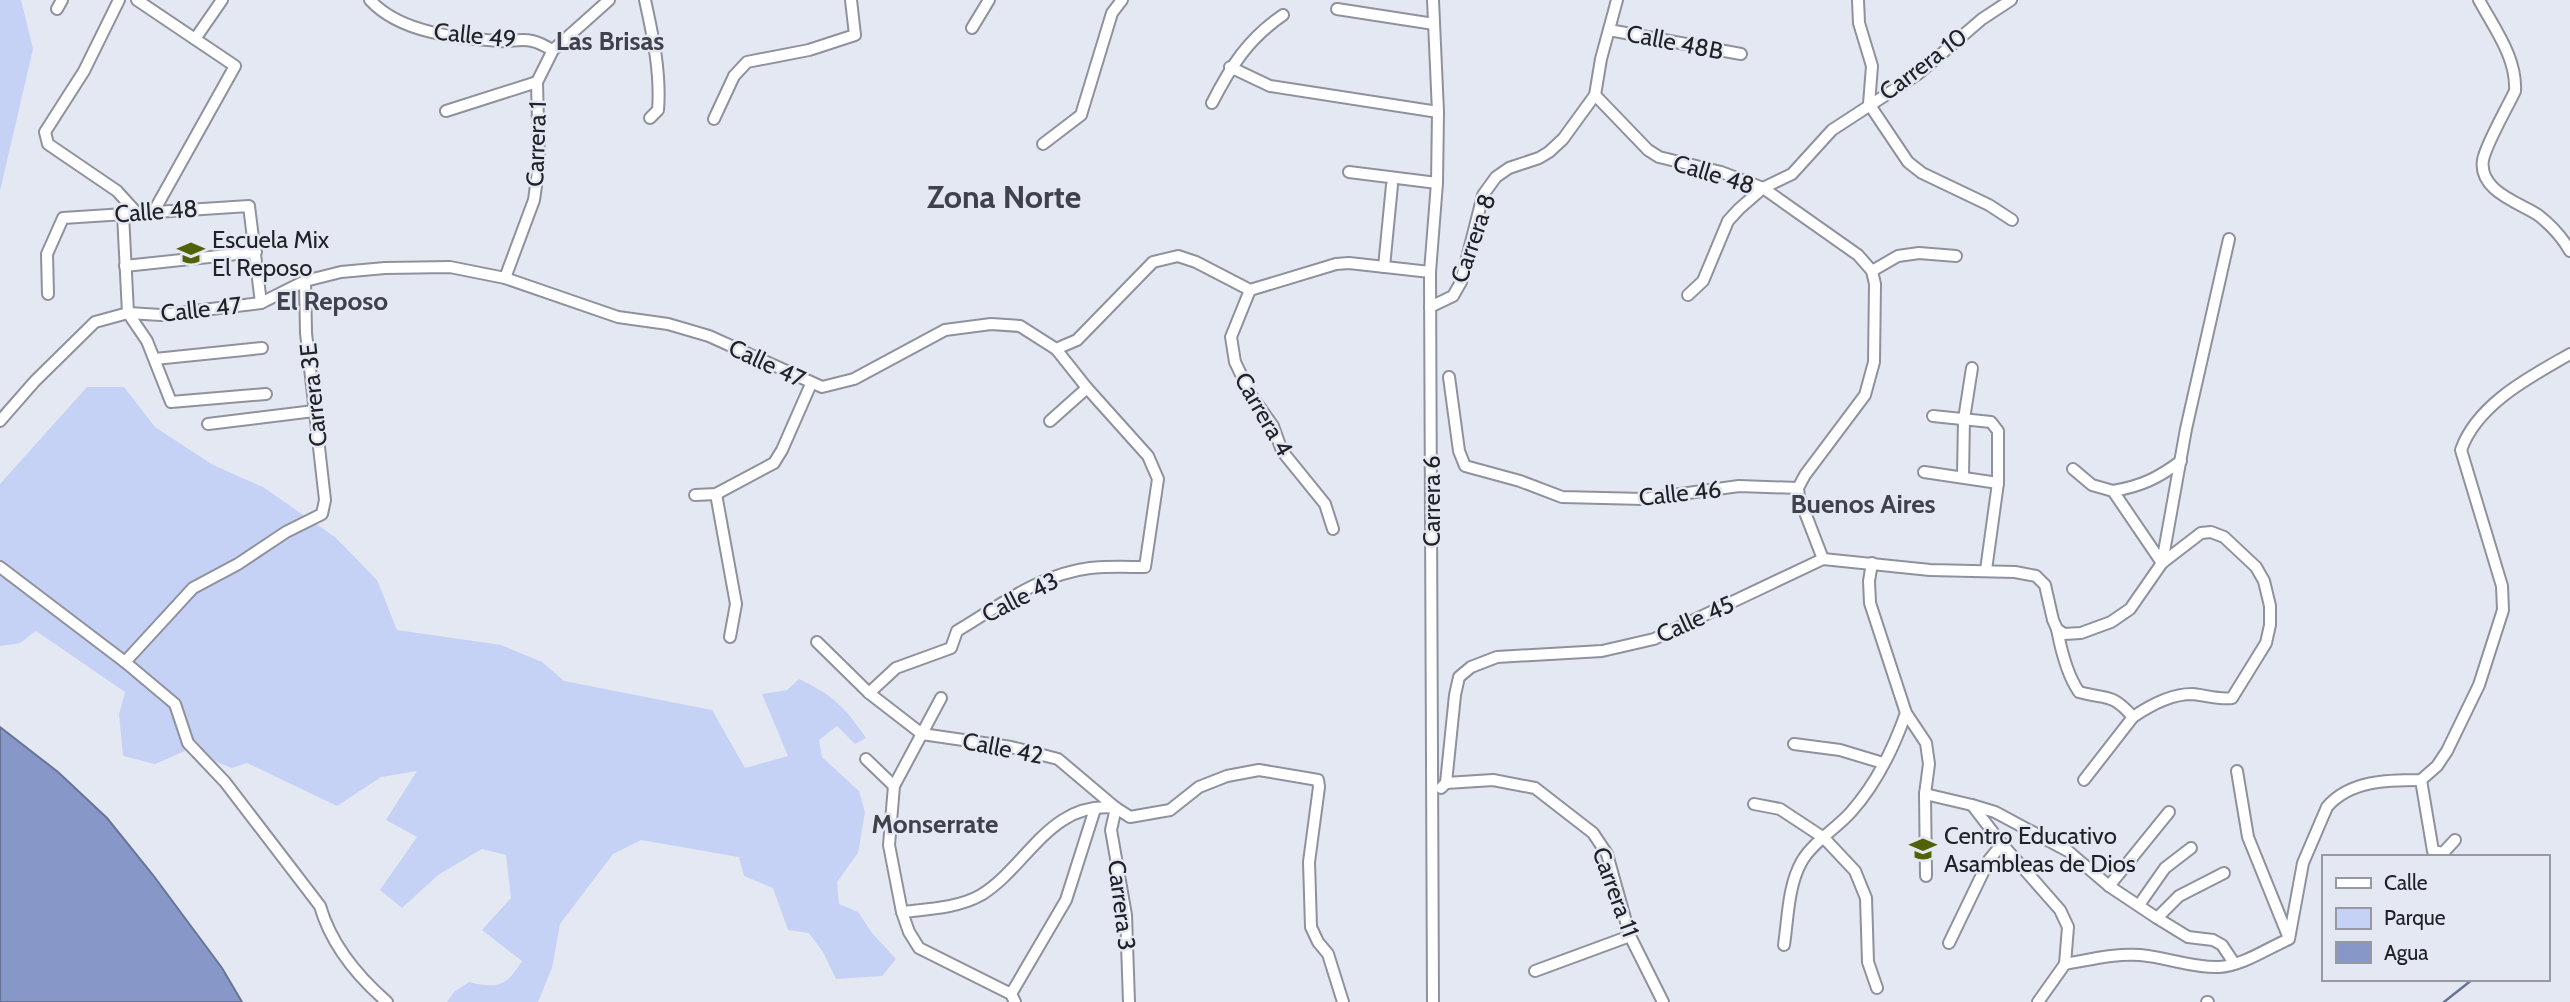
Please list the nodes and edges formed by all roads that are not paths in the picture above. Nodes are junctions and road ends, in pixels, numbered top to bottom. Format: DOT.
graph roads {
  1 [pos="119,0"];
  2 [pos="137,0"];
  3 [pos="222,0"];
  4 [pos="370,0"];
  5 [pos="609,0"];
  6 [pos="645,0"];
  7 [pos="851,0"];
  8 [pos="989,0"];
  9 [pos="1122,0"];
  10 [pos="1433,0"];
  11 [pos="1617,0"];
  12 [pos="1858,0"];
  13 [pos="2011,0"];
  14 [pos="2479,0"];
  15 [pos="1337,9"];
  16 [pos="1283,15"];
  17 [pos="1434,24"];
  18 [pos="972,28"];
  19 [pos="1609,30"];
  20 [pos="195,39"];
  21 [pos="552,50"];
  22 [pos="1741,54"];
  23 [pos="1230,67"];
  24 [pos="537,82"];
  25 [pos="1595,95"];
  26 [pos="1212,103"];
  27 [pos="1869,104"];
  28 [pos="446,111"];
  29 [pos="1438,112"];
  30 [pos="650,118"];
  31 [pos="714,120"];
  32 [pos="1043,144"];
  33 [pos="1349,172"];
  34 [pos="1437,183"];
  35 [pos="1392,185"];
  36 [pos="1763,188"];
  37 [pos="154,212"];
  38 [pos="136,213"];
  39 [pos="123,214"];
  40 [pos="2012,219"];
  41 [pos="2229,239"];
  42 [pos="2570,251"];
  43 [pos="256,252"];
  44 [pos="1956,256"];
  45 [pos="125,266"];
  46 [pos="1384,267"];
  47 [pos="1872,271"];
  48 [pos="1430,272"];
  49 [pos="505,278"];
  50 [pos="305,281"];
  51 [pos="1250,290"];
  52 [pos="48,294"];
  53 [pos="1688,295"];
  54 [pos="261,303"];
  55 [pos="1430,307"];
  56 [pos="128,313"];
  57 [pos="262,348"];
  58 [pos="1056,349"];
  59 [pos="2570,354"];
  60 [pos="155,359"];
  61 [pos="1972,368"];
  62 [pos="1449,377"];
  63 [pos="811,384"];
  64 [pos="1087,388"];
  65 [pos="266,394"];
  66 [pos="314,411"];
  67 [pos="1933,416"];
  68 [pos="1964,419"];
  69 [pos="0,421"];
  70 [pos="1050,421"];
  71 [pos="208,424"];
  72 [pos="2181,461"];
  73 [pos="2073,469"];
  74 [pos="1924,472"];
  75 [pos="1963,477"];
  76 [pos="1998,483"];
  77 [pos="1798,488"];
  78 [pos="2113,491"];
  79 [pos="716,494"];
  80 [pos="695,495"];
  81 [pos="1333,529"];
  82 [pos="1823,559"];
  83 [pos="1872,563"];
  84 [pos="2162,564"];
  85 [pos="0,567"];
  86 [pos="1145,567"];
  87 [pos="1986,570"];
  88 [pos="2057,629"];
  89 [pos="730,637"];
  90 [pos="817,642"];
  91 [pos="125,662"];
  92 [pos="869,693"];
  93 [pos="941,698"];
  94 [pos="1906,713"];
  95 [pos="2133,717"];
  96 [pos="922,734"];
  97 [pos="1794,744"];
  98 [pos="866,759"];
  99 [pos="1883,763"];
  100 [pos="2237,771"];
  101 [pos="2084,780"];
  102 [pos="2421,780"];
  103 [pos="1446,783"];
  104 [pos="894,786"];
  105 [pos="1925,794"];
  106 [pos="1432,797"];
  107 [pos="1754,804"];
  108 [pos="1972,805"];
  109 [pos="1116,808"];
  110 [pos="1095,809"];
  111 [pos="2169,812"];
  112 [pos="1824,838"];
  113 [pos="2455,840"];
  114 [pos="2001,844"];
  115 [pos="2191,848"];
  116 [pos="2224,873"];
  117 [pos="1926,876"];
  118 [pos="2109,886"];
  119 [pos="2139,905"];
  120 [pos="902,912"];
  121 [pos="2157,918"];
  122 [pos="1630,936"];
  123 [pos="2289,939"];
  124 [pos="1949,943"];
  125 [pos="1784,945"];
  126 [pos="2234,963"];
  127 [pos="2065,964"];
  128 [pos="1535,971"];
  129 [pos="1877,988"];
  130 [pos="1013,998"];
  131 [pos="387,1002"];
  132 [pos="1129,1002"];
  133 [pos="1343,1002"];
  134 [pos="1433,1002"];
  135 [pos="1662,1002"];
  136 [pos="2038,1002"];
  1 -- 38 [label="street"];
  2 -- 20 [label="street"];
  3 -- 20 [label="street"];
  4 -- 21 [label="street, Calle 49"];
  5 -- 21 [label="street"];
  6 -- 30 [label="street"];
  7 -- 31 [label="street"];
  8 -- 18 [label="street"];
  9 -- 32 [label="street"];
  10 -- 17 [label="street, Carrera 6"];
  11 -- 19 [label="street, Carrera 8"];
  12 -- 27 [label="street, Carrera 10"];
  13 -- 27 [label="street, Carrera 10"];
  14 -- 42 [label="street"];
  15 -- 17 [label="street"];
  16 -- 23 [label="street"];
  17 -- 29 [label="street, Carrera 6"];
  19 -- 22 [label="street, Calle 48B"];
  19 -- 25 [label="street, Carrera 8"];
  20 -- 37 [label="street"];
  21 -- 24 [label="street, Carrera 1"];
  23 -- 26 [label="street"];
  23 -- 29 [label="street"];
  24 -- 28 [label="street"];
  24 -- 49 [label="street, Carrera 1"];
  25 -- 36 [label="street, Calle 48"];
  25 -- 55 [label="street, Carrera 8"];
  27 -- 36 [label="street, Carrera 10"];
  27 -- 40 [label="street"];
  29 -- 34 [label="street, Carrera 6"];
  33 -- 34 [label="street"];
  34 -- 48 [label="street, Carrera 6"];
  35 -- 46 [label="street"];
  36 -- 47 [label="street, Calle 48"];
  36 -- 53 [label="street, Carrera 10"];
  37 -- 38 [label="street, Calle 48"];
  37 -- 43 [label="street, Calle 48"];
  38 -- 39 [label="street, Calle 48"];
  39 -- 45 [label="street"];
  39 -- 52 [label="street, Calle 48"];
  41 -- 72 [label="street"];
  43 -- 45 [label="street"];
  43 -- 54 [label="street"];
  44 -- 47 [label="street"];
  45 -- 56 [label="street"];
  46 -- 48 [label="street"];
  46 -- 51 [label="street"];
  47 -- 77 [label="street"];
  48 -- 55 [label="street, Carrera 6"];
  49 -- 50 [label="street, Calle 47"];
  49 -- 63 [label="street, Calle 47"];
  50 -- 54 [label="street, Calle 47"];
  50 -- 66 [label="street, Carrera 3E"];
  51 -- 58 [label="street"];
  51 -- 81 [label="street, Carrera 4"];
  54 -- 56 [label="street, Calle 47"];
  55 -- 106 [label="street, Carrera 6"];
  56 -- 60 [label="street"];
  56 -- 69 [label="street, Calle 47"];
  57 -- 60 [label="street"];
  58 -- 63 [label="street, Calle 47"];
  58 -- 64 [label="street, Calle 47"];
  59 -- 102 [label="street"];
  60 -- 65 [label="street"];
  61 -- 68 [label="street"];
  62 -- 77 [label="street, Calle 46"];
  63 -- 79 [label="street"];
  64 -- 70 [label="street"];
  64 -- 86 [label="street, Calle 47"];
  66 -- 71 [label="street"];
  66 -- 91 [label="street, Carrera 3E"];
  67 -- 68 [label="street"];
  68 -- 75 [label="street"];
  68 -- 76 [label="street"];
  72 -- 78 [label="street"];
  72 -- 84 [label="street"];
  73 -- 78 [label="street"];
  74 -- 75 [label="street"];
  75 -- 76 [label="street"];
  76 -- 87 [label="street"];
  77 -- 82 [label="street"];
  78 -- 84 [label="street"];
  79 -- 80 [label="street"];
  79 -- 89 [label="street"];
  82 -- 83 [label="street, Calle 45"];
  82 -- 103 [label="street, Calle 45"];
  83 -- 87 [label="street, Calle 45"];
  83 -- 94 [label="street"];
  84 -- 88 [label="street"];
  84 -- 95 [label="street"];
  85 -- 91 [label="street"];
  86 -- 92 [label="street, Calle 43"];
  87 -- 88 [label="street, Calle 45"];
  88 -- 95 [label="street"];
  90 -- 92 [label="street, Calle 42"];
  91 -- 131 [label="street"];
  92 -- 96 [label="street, Calle 42"];
  93 -- 96 [label="street"];
  94 -- 99 [label="street"];
  94 -- 105 [label="street"];
  95 -- 101 [label="street"];
  96 -- 104 [label="street"];
  96 -- 109 [label="street, Calle 42"];
  97 -- 99 [label="street"];
  98 -- 104 [label="street"];
  99 -- 112 [label="street"];
  100 -- 123 [label="street"];
  102 -- 113 [label="street"];
  102 -- 123 [label="street"];
  103 -- 106 [label="street"];
  103 -- 122 [label="street, Carrera 11"];
  104 -- 120 [label="street"];
  105 -- 108 [label="street"];
  105 -- 117 [label="street"];
  106 -- 134 [label="street, Carrera 6"];
  107 -- 112 [label="street"];
  108 -- 114 [label="street"];
  108 -- 118 [label="street"];
  109 -- 110 [label="street"];
  109 -- 132 [label="street, Carrera 3"];
  109 -- 133 [label="street, Calle 42"];
  110 -- 120 [label="street"];
  110 -- 130 [label="street"];
  111 -- 118 [label="street"];
  112 -- 125 [label="street"];
  112 -- 129 [label="street"];
  114 -- 124 [label="street"];
  114 -- 127 [label="street"];
  115 -- 119 [label="street"];
  116 -- 121 [label="street"];
  118 -- 119 [label="street"];
  119 -- 121 [label="street"];
  120 -- 130 [label="street"];
  121 -- 126 [label="street"];
  122 -- 128 [label="street"];
  122 -- 135 [label="street, Carrera 11"];
  123 -- 126 [label="street"];
  126 -- 127 [label="street"];
  127 -- 136 [label="street"];
}
